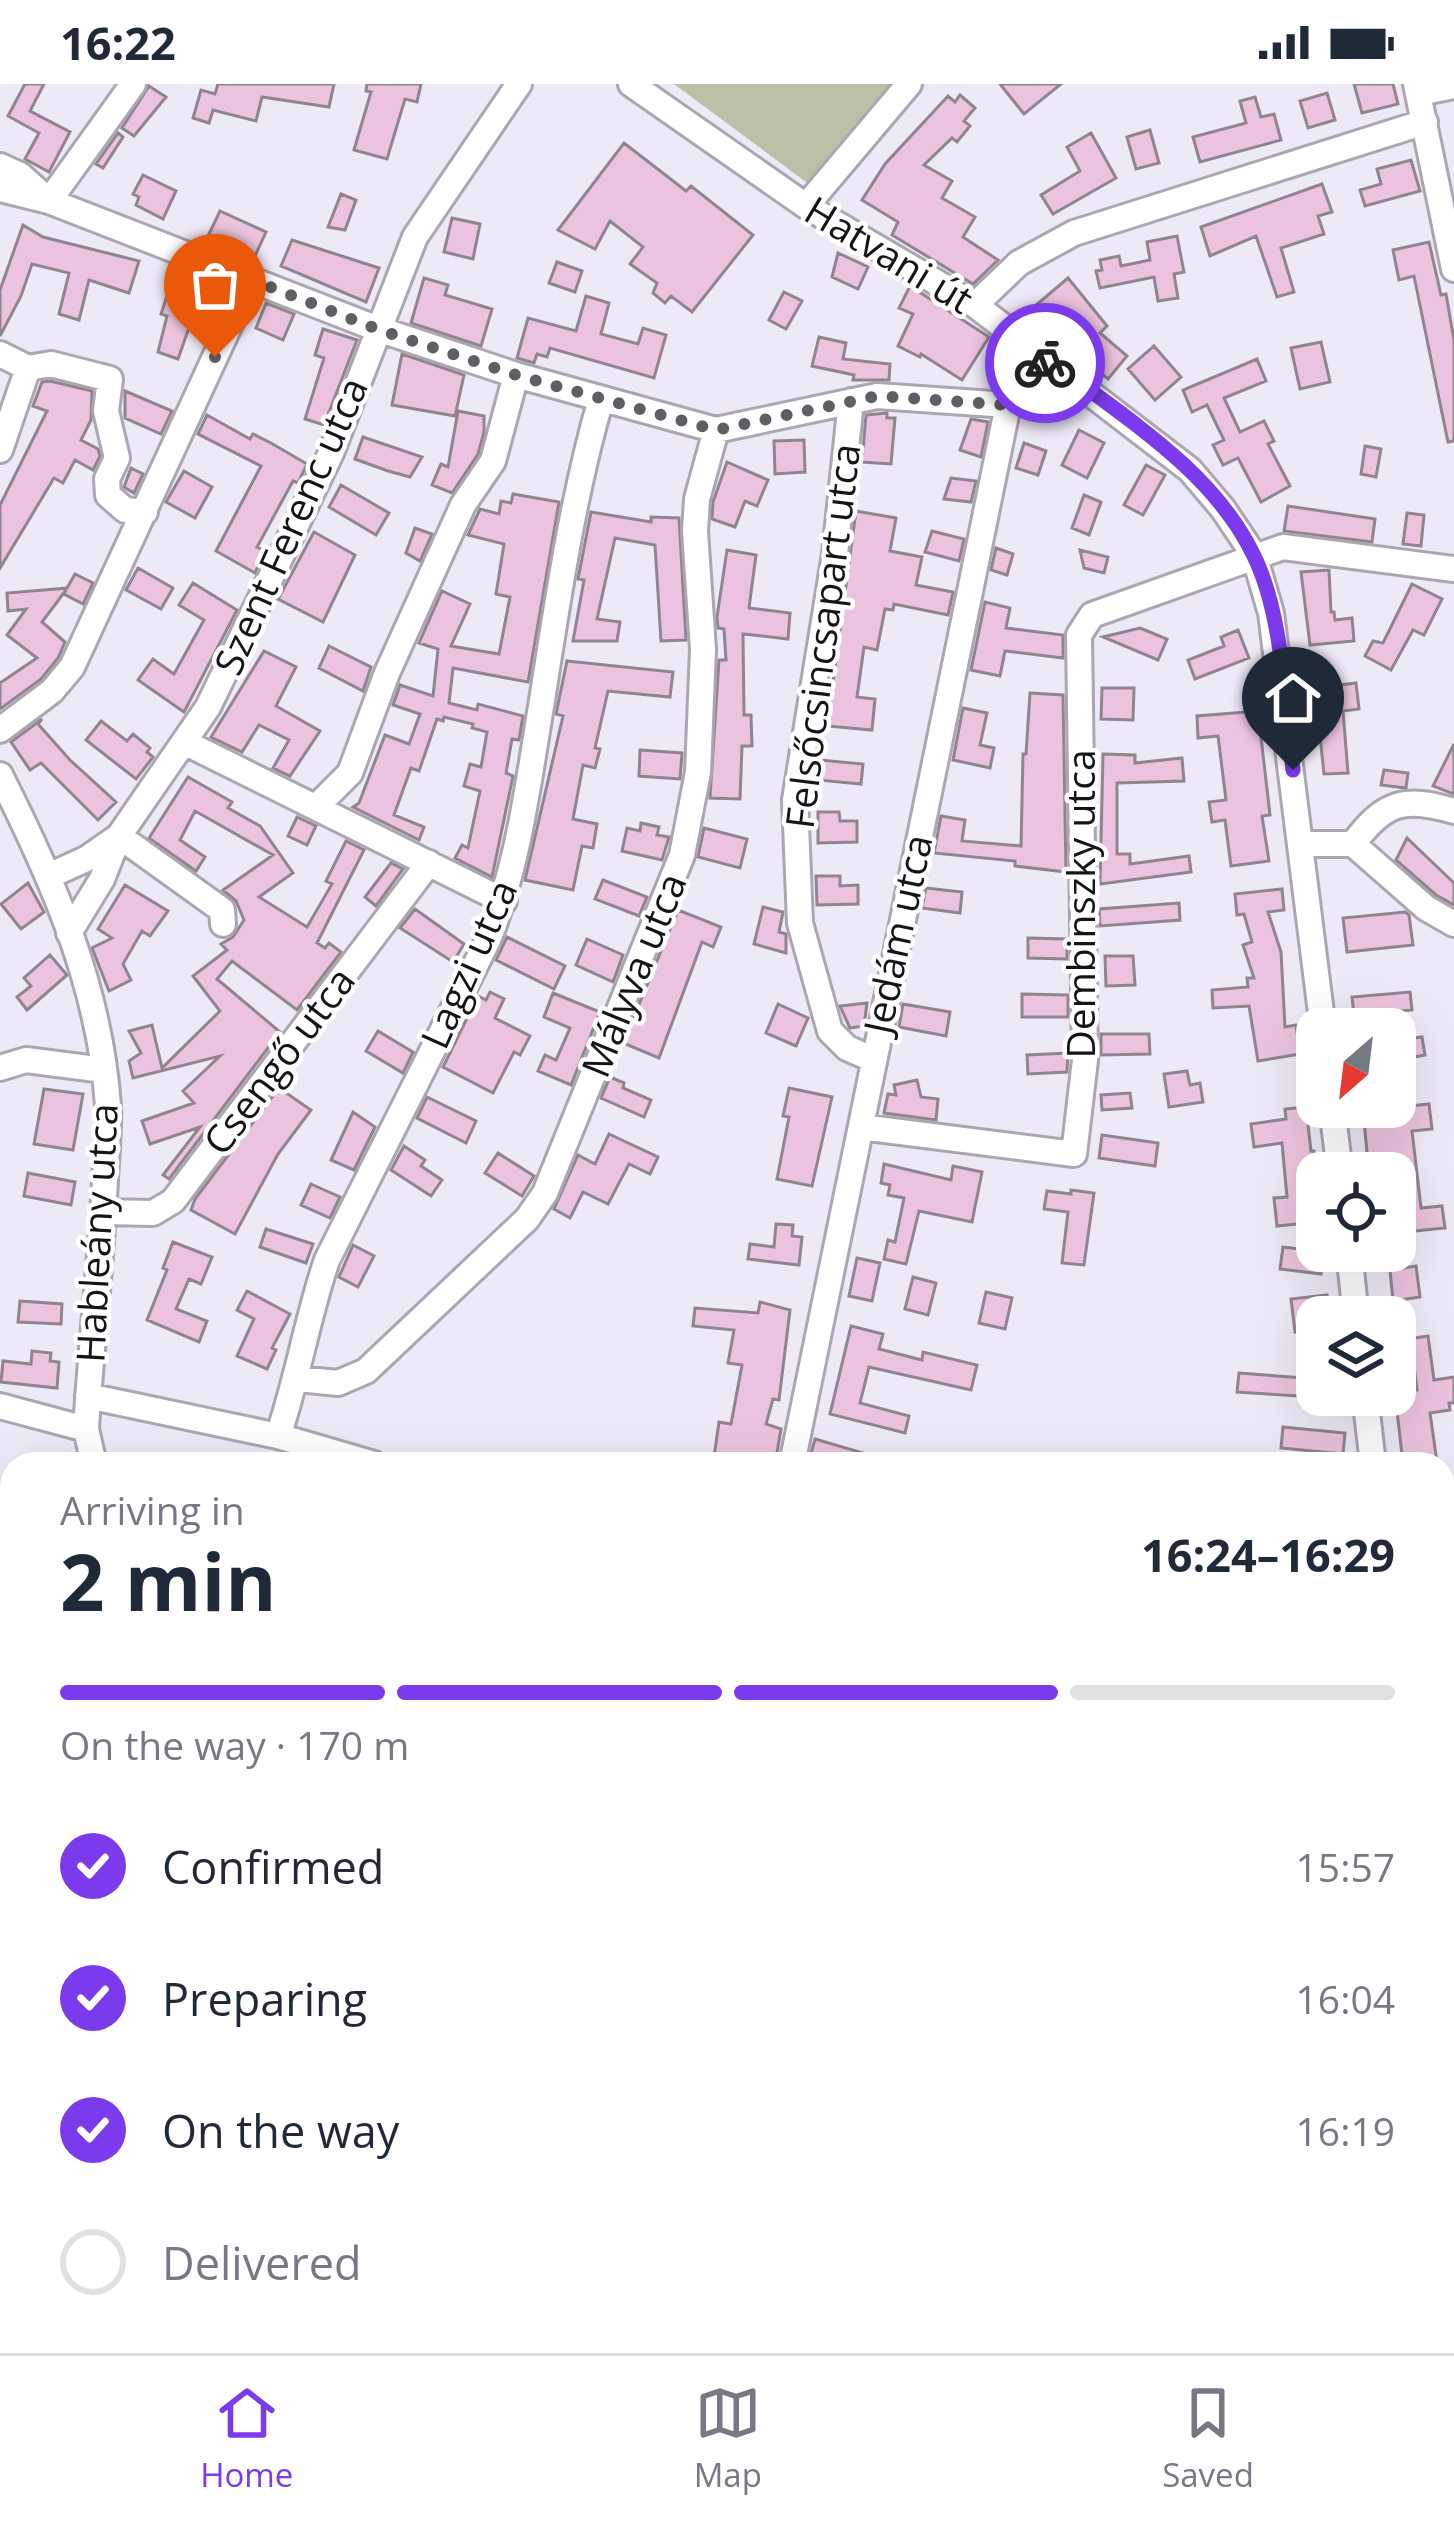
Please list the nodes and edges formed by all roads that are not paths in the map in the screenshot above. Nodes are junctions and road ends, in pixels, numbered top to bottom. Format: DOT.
graph roads {
  1 [pos="133,84"];
  2 [pos="519,84"];
  3 [pos="631,84"];
  4 [pos="909,84"];
  5 [pos="1454,86"];
  6 [pos="1418,89"];
  7 [pos="1425,122"];
  8 [pos="0,166"];
  9 [pos="0,189"];
  10 [pos="49,201"];
  11 [pos="806,206"];
  12 [pos="1454,269"];
  13 [pos="250,279"];
  14 [pos="975,305"];
  15 [pos="377,329"];
  16 [pos="0,354"];
  17 [pos="1048,359"];
  18 [pos="28,368"];
  19 [pos="516,375"];
  20 [pos="601,399"];
  21 [pos="851,401"];
  22 [pos="1008,405"];
  23 [pos="716,430"];
  24 [pos="0,451"];
  25 [pos="146,512"];
  26 [pos="1254,555"];
  27 [pos="1454,569"];
  28 [pos="0,730"];
  29 [pos="184,742"];
  30 [pos="0,775"];
  31 [pos="316,807"];
  32 [pos="1454,811"];
  33 [pos="119,836"];
  34 [pos="1302,844"];
  35 [pos="1353,844"];
  36 [pos="429,863"];
  37 [pos="51,875"];
  38 [pos="504,901"];
  39 [pos="223,924"];
  40 [pos="1454,924"];
  41 [pos="69,933"];
  42 [pos="1321,1008"];
  43 [pos="872,1059"];
  44 [pos="0,1068"];
  45 [pos="104,1070"];
  46 [pos="861,1127"];
  47 [pos="104,1211"];
  48 [pos="298,1379"];
  49 [pos="88,1396"];
  50 [pos="0,1406"];
  51 [pos="1367,1416"];
  52 [pos="86,1429"];
  53 [pos="278,1436"];
  54 [pos="91,1452"];
  55 [pos="333,1452"];
  56 [pos="794,1452"];
  57 [pos="1372,1452"];
  1 -- 10 [label="street"];
  2 -- 15 [label="street, Szent Ferenc utca"];
  3 -- 11 [label="street, Hatvani út"];
  4 -- 11 [label="street"];
  5 -- 6 [label="street"];
  6 -- 7 [label="street"];
  7 -- 12 [label="street"];
  7 -- 14 [label="street"];
  8 -- 10 [label="street"];
  9 -- 10 [label="street"];
  10 -- 13 [label="street"];
  11 -- 14 [label="street, Hatvani út"];
  13 -- 15 [label="street"];
  13 -- 25 [label="street"];
  14 -- 17 [label="street, Hatvani út"];
  15 -- 19 [label="street"];
  15 -- 29 [label="street, Szent Ferenc utca"];
  16 -- 18 [label="street"];
  17 -- 22 [label="street"];
  17 -- 26 [label="street, Hatvani út"];
  18 -- 24 [label="street"];
  18 -- 25 [label="street"];
  19 -- 20 [label="street"];
  19 -- 31 [label="street"];
  20 -- 23 [label="street"];
  20 -- 38 [label="street, Lagzi utca"];
  21 -- 22 [label="street"];
  21 -- 23 [label="street"];
  21 -- 43 [label="street, Felsőcsincsapart utca"];
  22 -- 43 [label="street, Jedám utca"];
  23 -- 48 [label="street, Mályva utca"];
  25 -- 28 [label="street"];
  26 -- 27 [label="street"];
  26 -- 34 [label="street, Hatvani út"];
  26 -- 46 [label="street, Dembinszky utca"];
  29 -- 31 [label="street"];
  29 -- 33 [label="street, Szent Ferenc utca"];
  30 -- 37 [label="street, Hableány utca"];
  31 -- 36 [label="street"];
  32 -- 35 [label="street"];
  33 -- 37 [label="street, Szent Ferenc utca"];
  33 -- 39 [label="street"];
  33 -- 41 [label="street, Szent Ferenc utca"];
  34 -- 35 [label="street"];
  34 -- 42 [label="street, Hatvani út"];
  35 -- 40 [label="street"];
  36 -- 38 [label="street"];
  36 -- 47 [label="street, Csengő utca"];
  37 -- 41 [label="street, Hableány utca"];
  38 -- 48 [label="street, Lagzi utca"];
  41 -- 45 [label="street, Hableány utca"];
  43 -- 46 [label="street, Jedám utca"];
  44 -- 45 [label="street"];
  45 -- 47 [label="street, Hableány utca"];
  46 -- 56 [label="street, Jedám utca"];
  47 -- 49 [label="street, Hableány utca"];
  48 -- 53 [label="street, Lagzi utca"];
  49 -- 52 [label="street, Hableány utca"];
  49 -- 53 [label="street"];
  50 -- 52 [label="street"];
  51 -- 57 [label="street"];
  52 -- 54 [label="street, Hableány utca"];
  53 -- 55 [label="street"];
}
